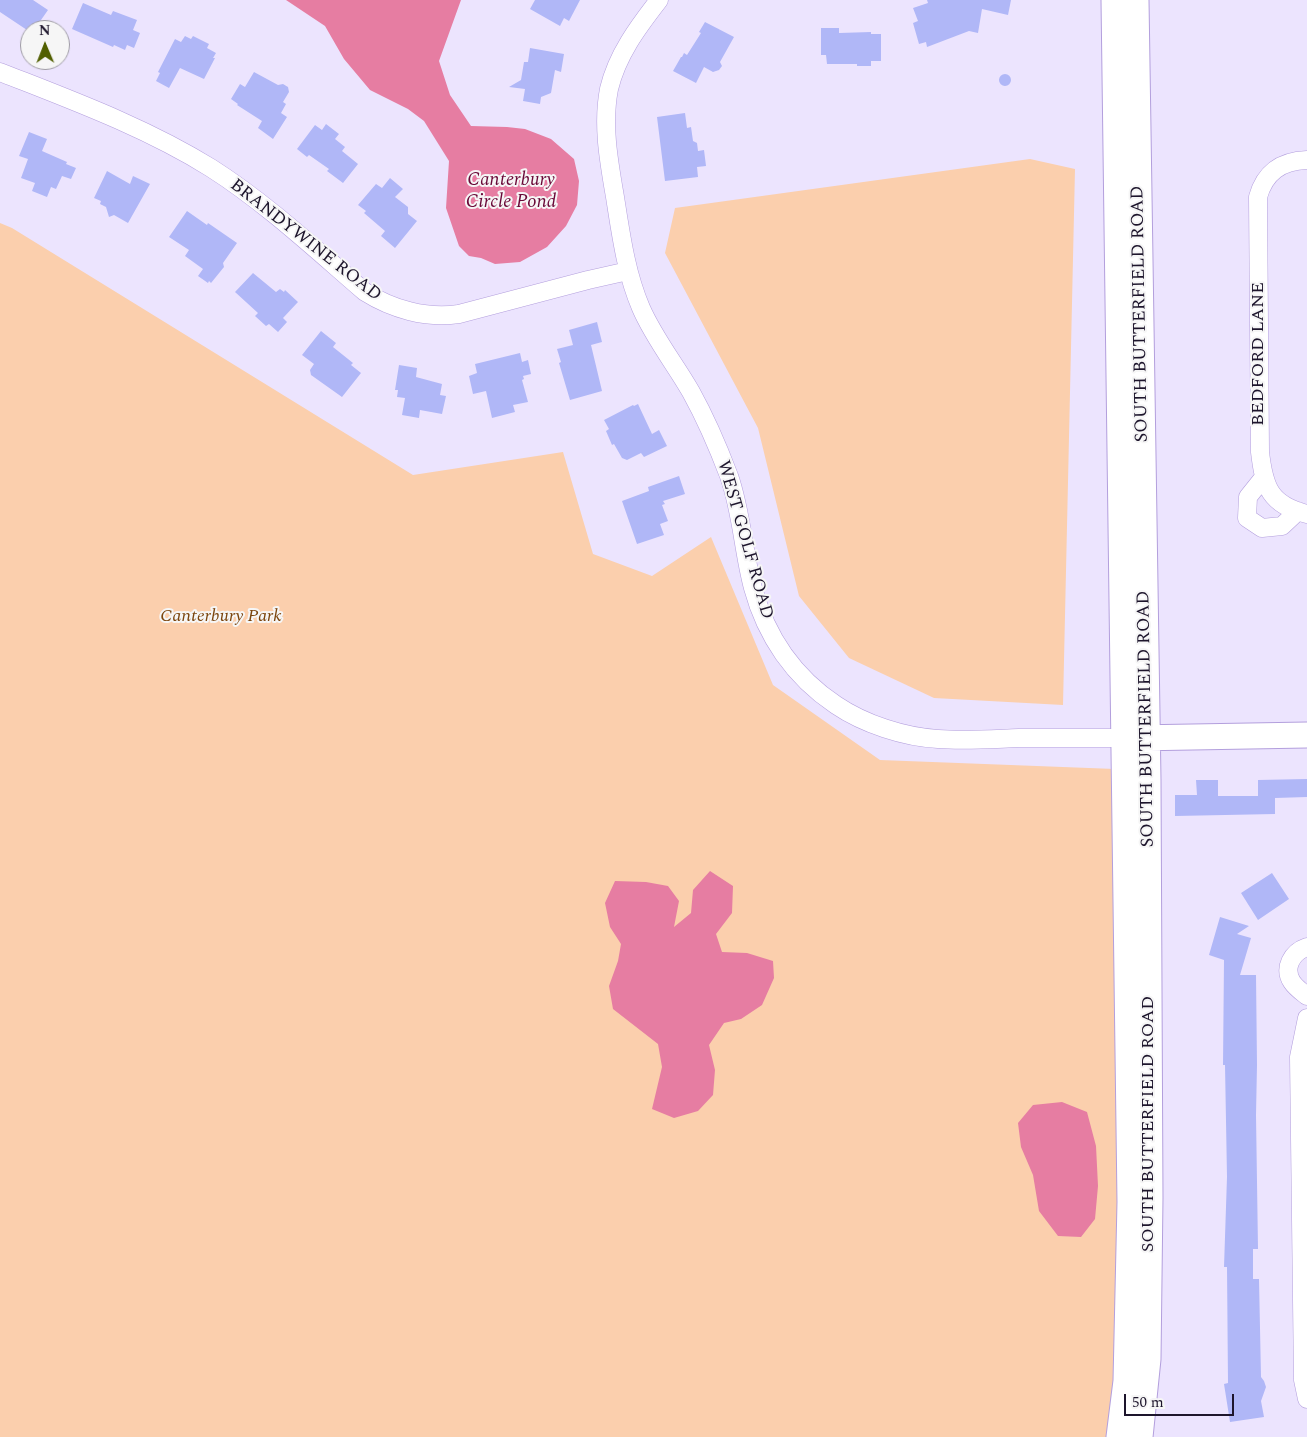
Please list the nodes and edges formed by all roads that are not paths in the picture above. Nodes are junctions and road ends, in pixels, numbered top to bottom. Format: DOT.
graph roads {
  1 [pos="659,0"];
  2 [pos="1114,0"];
  3 [pos="1136,0"];
  4 [pos="0,72"];
  5 [pos="1307,160"];
  6 [pos="628,271"];
  7 [pos="1264,478"];
  8 [pos="1302,512"];
  9 [pos="1307,735"];
  10 [pos="1135,738"];
  11 [pos="1307,947"];
  12 [pos="1307,996"];
  13 [pos="1307,1018"];
  14 [pos="1307,1399"];
  15 [pos="1119,1437"];
  16 [pos="1140,1437"];
  1 -- 6 [label="street, WEST GOLF ROAD"];
  2 -- 10 [label="main road, SOUTH BUTTERFIELD ROAD"];
  3 -- 10 [label="main road, SOUTH BUTTERFIELD ROAD"];
  4 -- 6 [label="street, BRANDYWINE ROAD"];
  5 -- 7 [label="street, BEDFORD LANE"];
  6 -- 10 [label="street, WEST GOLF ROAD"];
  7 -- 8 [label="street, BEDFORD LANE"];
  7 -- 8 [label="street"];
  9 -- 10 [label="main road, WEST GOLF ROAD"];
  10 -- 15 [label="main road, SOUTH BUTTERFIELD ROAD"];
  10 -- 16 [label="main road, SOUTH BUTTERFIELD ROAD"];
  11 -- 12 [label="street"];
  13 -- 14 [label="street"];
}
